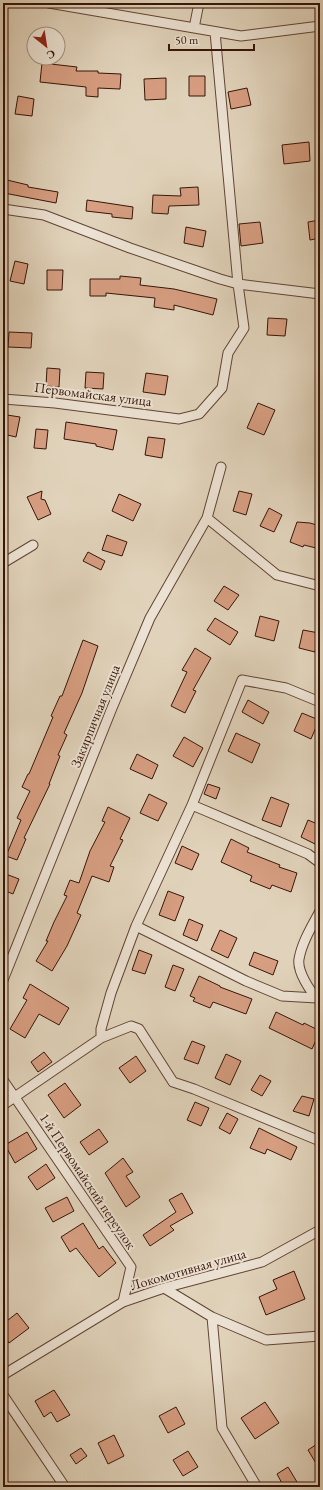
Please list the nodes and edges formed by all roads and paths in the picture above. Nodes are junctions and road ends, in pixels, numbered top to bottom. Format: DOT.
graph roads {
  1 [pos="49,3"];
  2 [pos="199,3"];
  3 [pos="320,26"];
  4 [pos="194,28"];
  5 [pos="215,32"];
  6 [pos="3,209"];
  7 [pos="238,284"];
  8 [pos="320,294"];
  9 [pos="3,399"];
  10 [pos="221,467"];
  11 [pos="207,518"];
  12 [pos="32,545"];
  13 [pos="3,563"];
  14 [pos="320,586"];
  15 [pos="320,702"];
  16 [pos="192,804"];
  17 [pos="320,864"];
  18 [pos="320,911"];
  19 [pos="136,926"];
  20 [pos="3,980"];
  21 [pos="318,999"];
  22 [pos="101,1038"];
  23 [pos="3,1080"];
  24 [pos="14,1098"];
  25 [pos="3,1105"];
  26 [pos="320,1141"];
  27 [pos="320,1230"];
  28 [pos="164,1288"];
  29 [pos="123,1302"];
  30 [pos="212,1317"];
  31 [pos="320,1336"];
  32 [pos="3,1375"];
  33 [pos="3,1395"];
  34 [pos="65,1487"];
  35 [pos="257,1487"];
  1 -- 4 [label="street"];
  2 -- 4 [label="street"];
  3 -- 5 [label="street"];
  4 -- 5 [label="street"];
  5 -- 7 [label="street"];
  6 -- 7 [label="street"];
  7 -- 8 [label="street"];
  7 -- 9 [label="street, Первомайская улица"];
  10 -- 11 [label="street, Закирпичная улица"];
  11 -- 14 [label="street"];
  11 -- 20 [label="street, Закирпичная улица"];
  12 -- 13 [label="street"];
  15 -- 16 [label="street"];
  16 -- 17 [label="street"];
  16 -- 19 [label="street"];
  18 -- 21 [label="street"];
  19 -- 21 [label="street"];
  19 -- 22 [label="street"];
  22 -- 24 [label="street"];
  22 -- 26 [label="street"];
  23 -- 24 [label="street, 1-й Первомайский переулок"];
  24 -- 25 [label="street"];
  24 -- 29 [label="street, 1-й Первомайский переулок"];
  27 -- 28 [label="street, Локомотивная улица"];
  28 -- 29 [label="street, Локомотивная улица"];
  28 -- 30 [label="street"];
  29 -- 32 [label="street, Локомотивная улица"];
  30 -- 31 [label="street"];
  30 -- 35 [label="street"];
  33 -- 34 [label="street"];
}
